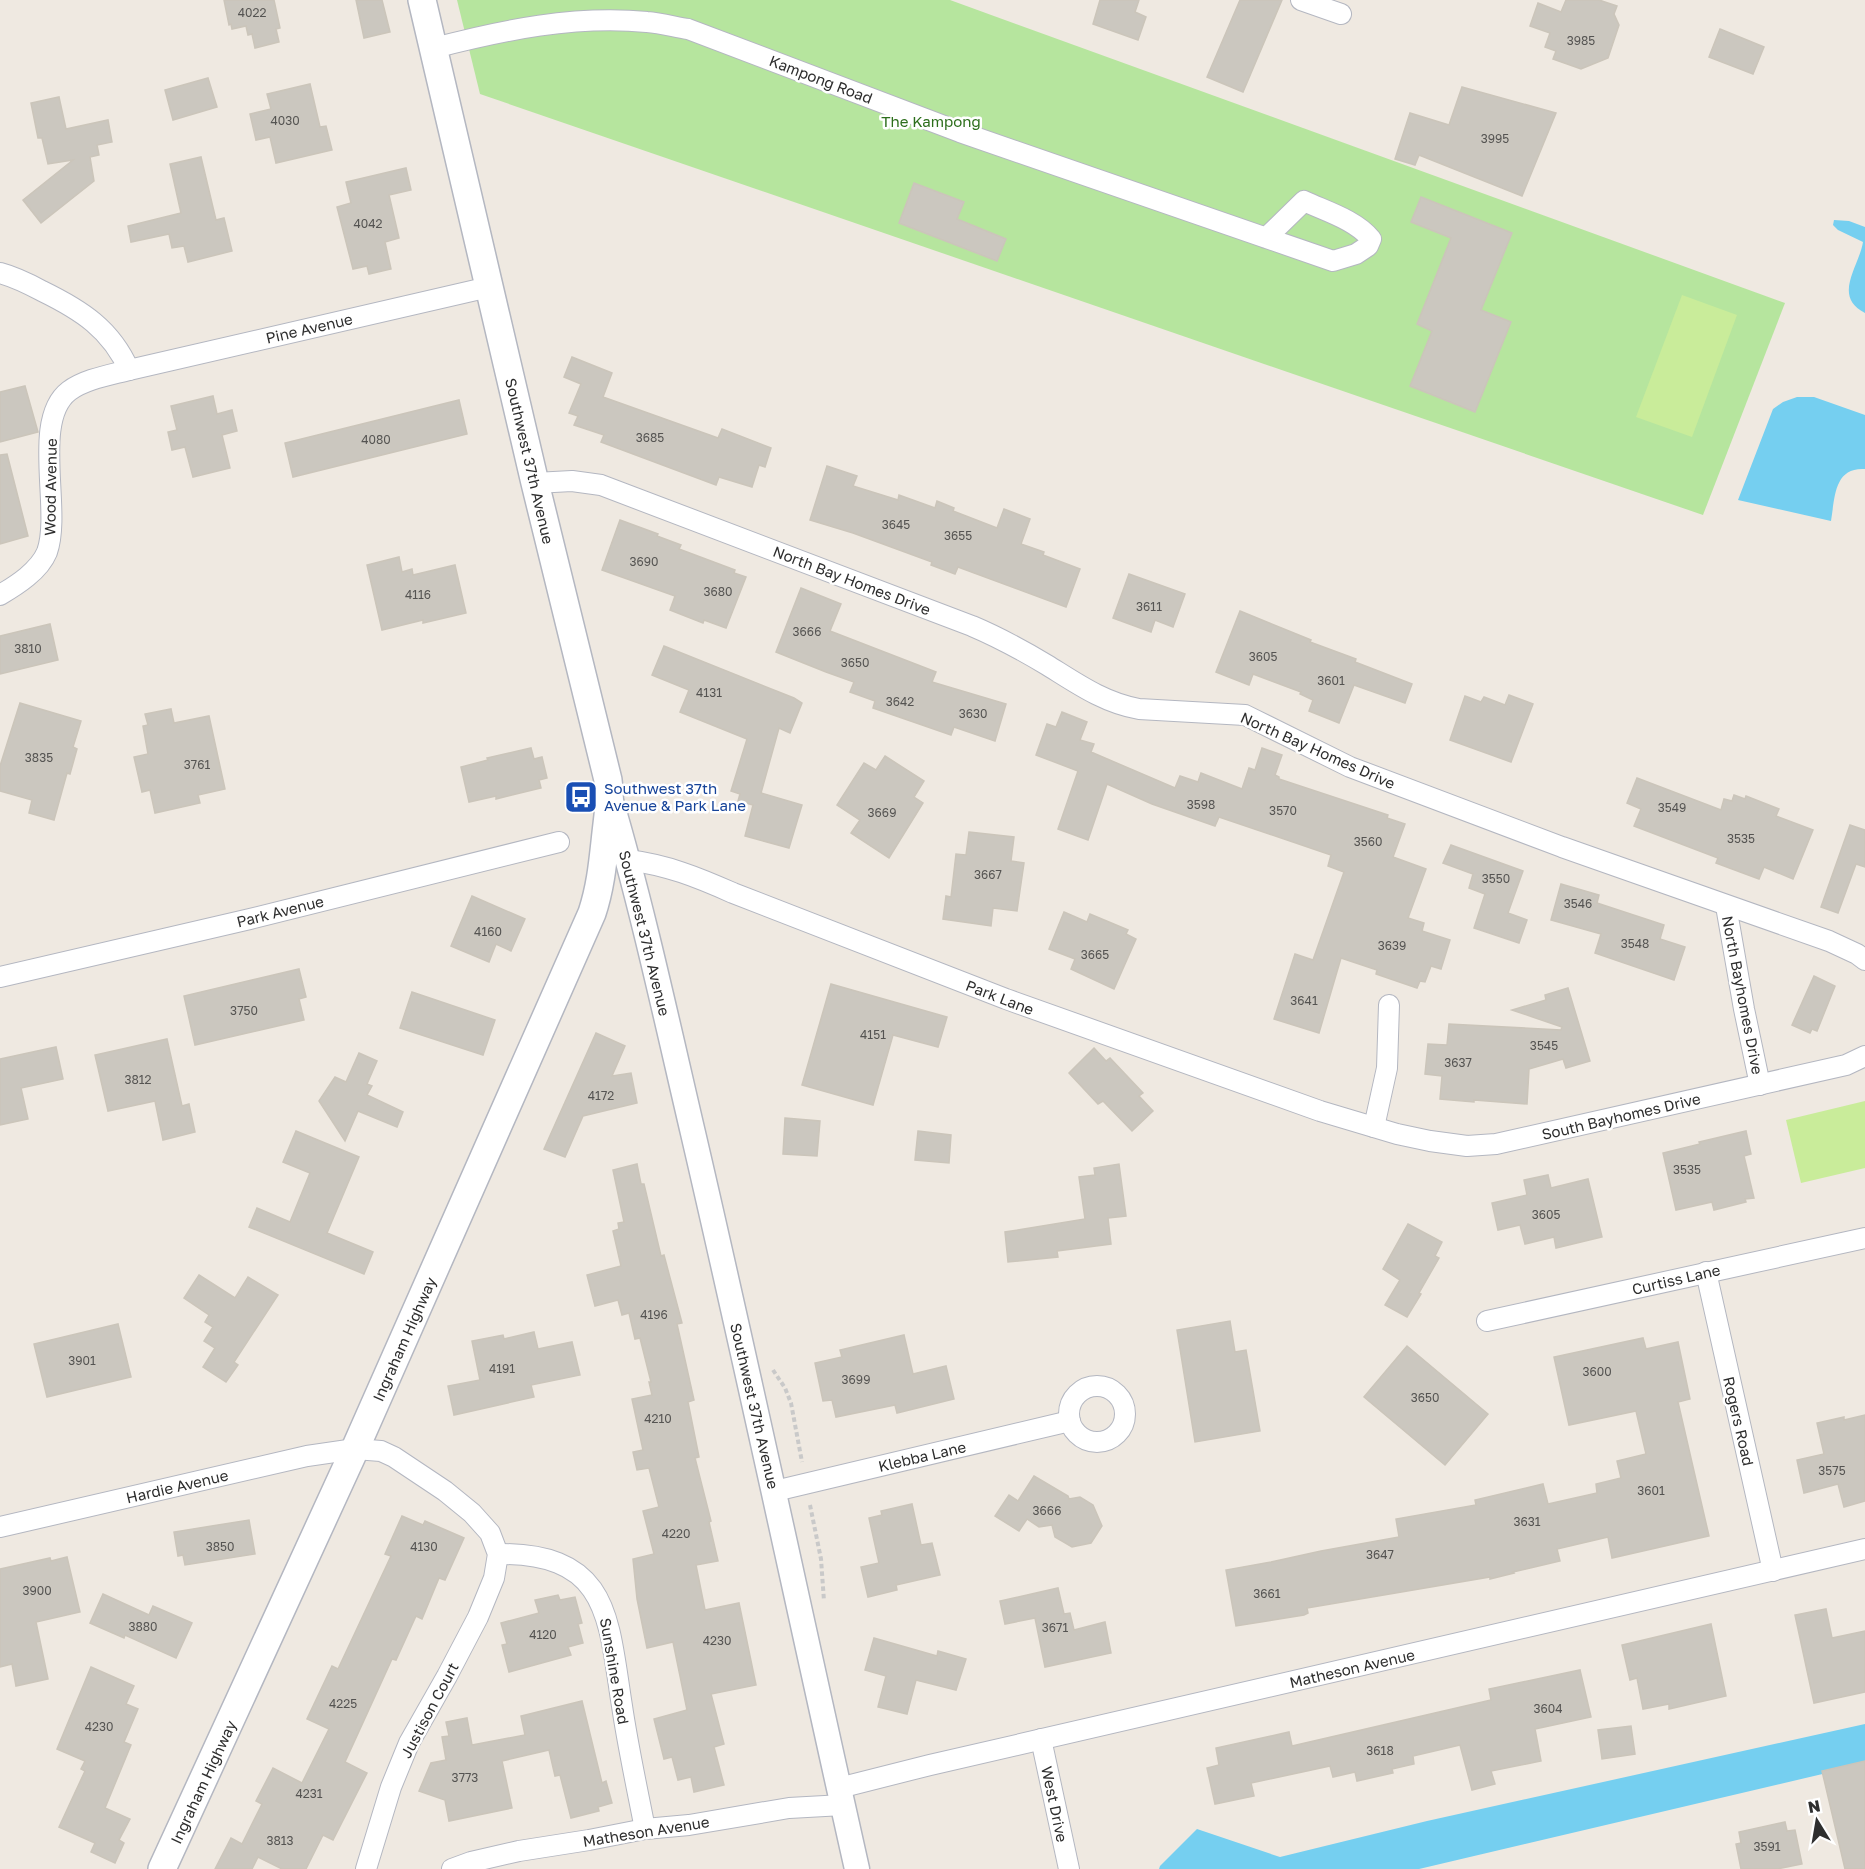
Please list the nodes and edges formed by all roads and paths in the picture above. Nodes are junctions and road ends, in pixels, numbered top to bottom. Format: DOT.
graph roads {
  1 [pos="422,0"];
  2 [pos="1301,0"];
  3 [pos="1341,14"];
  4 [pos="434,48"];
  5 [pos="1266,238"];
  6 [pos="0,273"];
  7 [pos="489,286"];
  8 [pos="129,370"];
  9 [pos="535,483"];
  10 [pos="0,595"];
  11 [pos="610,798"];
  12 [pos="559,842"];
  13 [pos="628,860"];
  14 [pos="1726,906"];
  15 [pos="1865,960"];
  16 [pos="0,977"];
  17 [pos="1389,1005"];
  18 [pos="1865,1056"];
  19 [pos="1760,1085"];
  20 [pos="1374,1127"];
  21 [pos="1865,1238"];
  22 [pos="1706,1272"];
  23 [pos="1487,1321"];
  24 [pos="1070,1421"];
  25 [pos="356,1449"];
  26 [pos="775,1491"];
  27 [pos="0,1527"];
  28 [pos="1865,1549"];
  29 [pos="498,1554"];
  30 [pos="1773,1571"];
  31 [pos="1041,1740"];
  32 [pos="841,1796"];
  33 [pos="645,1829"];
  34 [pos="162,1869"];
  35 [pos="366,1869"];
  36 [pos="452,1869"];
  37 [pos="856,1869"];
  38 [pos="1069,1869"];
  1 -- 4 [label="main road, Southwest 37th Avenue"];
  2 -- 3 [label="street"];
  4 -- 5 [label="street, Kampong Road"];
  4 -- 7 [label="main road, Southwest 37th Avenue"];
  5 -- 5 [label="street, Kampong Road"];
  6 -- 8 [label="street"];
  7 -- 8 [label="street, Pine Avenue"];
  7 -- 9 [label="main road, Southwest 37th Avenue"];
  8 -- 10 [label="street, Wood Avenue"];
  9 -- 11 [label="main road, Southwest 37th Avenue"];
  9 -- 14 [label="street, North Bay Homes Drive"];
  11 -- 13 [label="street, Southwest 37th Avenue"];
  11 -- 25 [label="main road, Ingraham Highway"];
  12 -- 16 [label="street, Park Avenue"];
  13 -- 20 [label="street, Park Lane"];
  13 -- 26 [label="street, Southwest 37th Avenue"];
  14 -- 15 [label="street, North Bay Homes Drive"];
  14 -- 19 [label="street, North Bayhomes Drive"];
  17 -- 20 [label="street"];
  18 -- 19 [label="street, South Bayhomes Drive"];
  19 -- 20 [label="street, South Bayhomes Drive"];
  21 -- 22 [label="street, Curtiss Lane"];
  22 -- 23 [label="street, Curtiss Lane"];
  22 -- 30 [label="street, Rogers Road"];
  24 -- 26 [label="street, Klebba Lane"];
  25 -- 27 [label="street, Hardie Avenue"];
  25 -- 29 [label="street"];
  25 -- 34 [label="main road, Ingraham Highway"];
  26 -- 32 [label="street, Southwest 37th Avenue"];
  28 -- 30 [label="street, Matheson Avenue"];
  29 -- 33 [label="street, Sunshine Road"];
  29 -- 35 [label="street, Justison Court"];
  30 -- 31 [label="street, Matheson Avenue"];
  31 -- 32 [label="street, Matheson Avenue"];
  31 -- 38 [label="street, West Drive"];
  32 -- 33 [label="street, Matheson Avenue"];
  32 -- 37 [label="street, Southwest 37th Avenue"];
  33 -- 36 [label="street, Matheson Avenue"];
}
